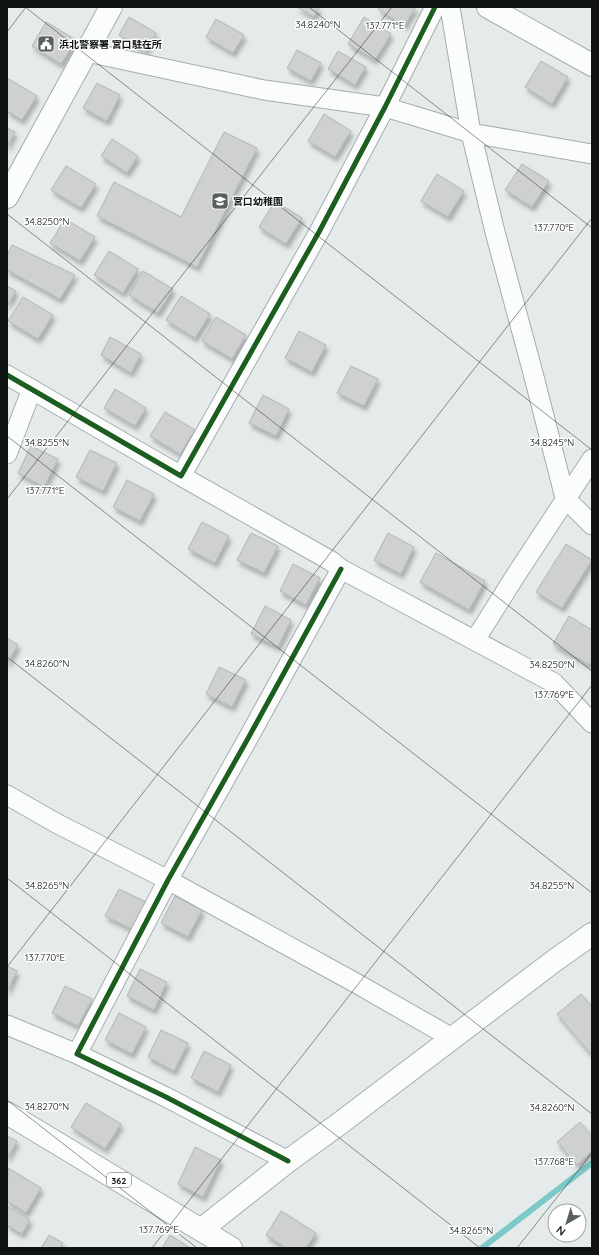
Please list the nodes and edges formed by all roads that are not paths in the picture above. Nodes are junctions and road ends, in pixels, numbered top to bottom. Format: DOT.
graph roads {
  1 [pos="111,7"];
  2 [pos="435,7"];
  3 [pos="450,7"];
  4 [pos="488,7"];
  5 [pos="87,52"];
  6 [pos="592,65"];
  7 [pos="385,107"];
  8 [pos="471,134"];
  9 [pos="592,154"];
  10 [pos="7,197"];
  11 [pos="7,375"];
  12 [pos="32,389"];
  13 [pos="7,454"];
  14 [pos="592,459"];
  15 [pos="181,476"];
  16 [pos="565,498"];
  17 [pos="592,525"];
  18 [pos="341,569"];
  19 [pos="475,640"];
  20 [pos="592,723"];
  21 [pos="7,795"];
  22 [pos="168,880"];
  23 [pos="592,934"];
  24 [pos="7,1025"];
  25 [pos="452,1038"];
  26 [pos="78,1054"];
  27 [pos="7,1113"];
  28 [pos="288,1161"];
  29 [pos="202,1229"];
  30 [pos="231,1248"];
  1 -- 5 [label="main road"];
  2 -- 7 [label="street"];
  3 -- 8 [label="street"];
  4 -- 6 [label="main road"];
  5 -- 7 [label="street"];
  5 -- 10 [label="main road"];
  7 -- 8 [label="street"];
  7 -- 15 [label="street"];
  8 -- 9 [label="street"];
  8 -- 16 [label="street"];
  11 -- 12 [label="street"];
  12 -- 13 [label="street"];
  12 -- 15 [label="street"];
  14 -- 16 [label="street"];
  15 -- 18 [label="street"];
  16 -- 17 [label="street"];
  16 -- 19 [label="street"];
  18 -- 19 [label="street"];
  18 -- 22 [label="street"];
  19 -- 20 [label="street"];
  21 -- 22 [label="street"];
  22 -- 25 [label="street"];
  22 -- 26 [label="street"];
  23 -- 25 [label="main road"];
  24 -- 26 [label="street"];
  25 -- 28 [label="main road"];
  26 -- 28 [label="street"];
  27 -- 29 [label="main road, 362"];
  28 -- 29 [label="main road"];
  29 -- 30 [label="main road, 362"];
}
